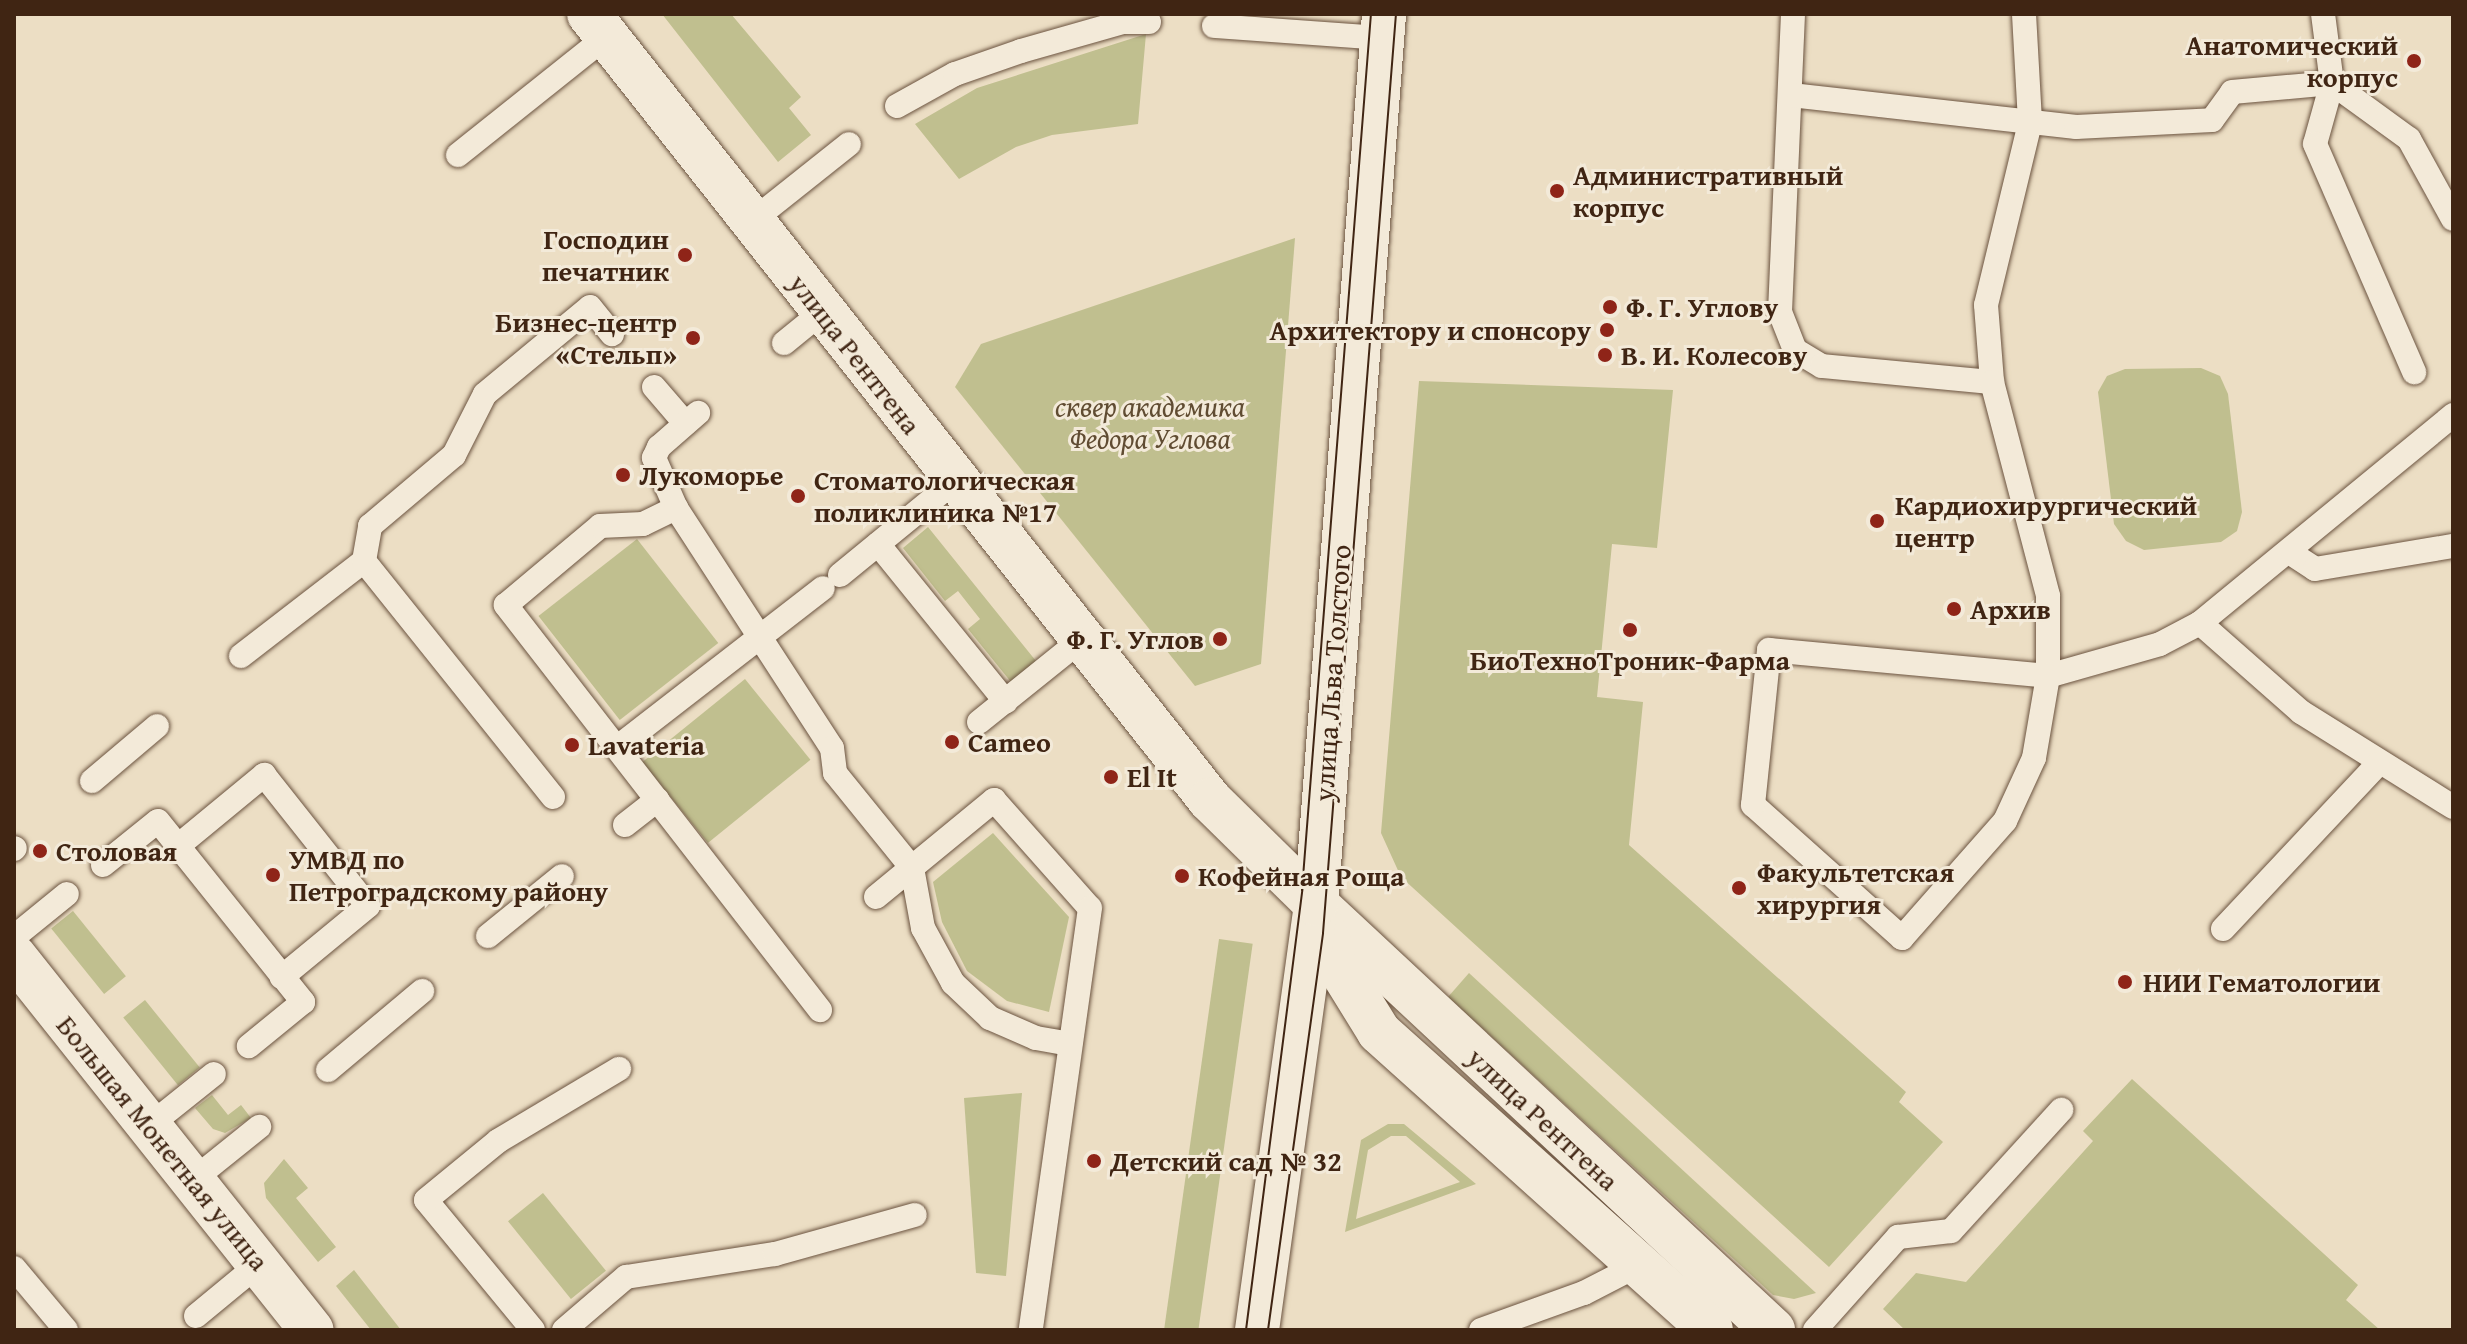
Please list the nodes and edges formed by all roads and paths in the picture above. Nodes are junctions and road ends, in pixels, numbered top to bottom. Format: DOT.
graph roads {
  1 [pos="1793,14"];
  2 [pos="2024,14"];
  3 [pos="2323,14"];
  4 [pos="1149,22"];
  5 [pos="598,25"];
  6 [pos="1214,26"];
  7 [pos="1383,26"];
  8 [pos="2332,83"];
  9 [pos="1791,95"];
  10 [pos="897,106"];
  11 [pos="2030,123"];
  12 [pos="849,144"];
  13 [pos="458,155"];
  14 [pos="2453,219"];
  15 [pos="751,222"];
  16 [pos="822,312"];
  17 [pos="612,334"];
  18 [pos="784,343"];
  19 [pos="2414,372"];
  20 [pos="1992,382"];
  21 [pos="654,387"];
  22 [pos="2453,415"];
  23 [pos="955,481"];
  24 [pos="676,508"];
  25 [pos="878,544"];
  26 [pos="2453,546"];
  27 [pos="2289,552"];
  28 [pos="364,561"];
  29 [pos="2200,623"];
  30 [pos="760,638"];
  31 [pos="1081,640"];
  32 [pos="241,656"];
  33 [pos="2048,676"];
  34 [pos="1006,702"];
  35 [pos="979,722"];
  36 [pos="157,726"];
  37 [pos="618,747"];
  38 [pos="2378,764"];
  39 [pos="92,781"];
  40 [pos="553,797"];
  41 [pos="2450,799"];
  42 [pos="657,800"];
  43 [pos="625,825"];
  44 [pos="178,846"];
  45 [pos="103,865"];
  46 [pos="912,868"];
  47 [pos="562,876"];
  48 [pos="67,894"];
  49 [pos="876,897"];
  50 [pos="1316,904"];
  51 [pos="2223,929"];
  52 [pos="488,936"];
  53 [pos="14,937"];
  54 [pos="14,956"];
  55 [pos="282,977"];
  56 [pos="422,991"];
  57 [pos="820,1010"];
  58 [pos="1069,1044"];
  59 [pos="249,1046"];
  60 [pos="619,1069"];
  61 [pos="328,1070"];
  62 [pos="214,1074"];
  63 [pos="2061,1110"];
  64 [pos="149,1126"];
  65 [pos="259,1127"];
  66 [pos="193,1180"];
  67 [pos="915,1215"];
  68 [pos="1669,1235"];
  69 [pos="259,1264"];
  70 [pos="1640,1267"];
  71 [pos="14,1268"];
  72 [pos="196,1316"];
  73 [pos="1025,1329"];
  74 [pos="66,1330"];
  75 [pos="312,1330"];
  76 [pos="533,1330"];
  77 [pos="564,1330"];
  78 [pos="1257,1330"];
  79 [pos="1481,1330"];
  80 [pos="1711,1330"];
  81 [pos="1773,1330"];
  82 [pos="1815,1330"];
  1 -- 9 [label="lane"];
  2 -- 11 [label="lane"];
  3 -- 8 [label="lane"];
  4 -- 10 [label="lane"];
  5 -- 13 [label="lane"];
  5 -- 15 [label="street, улица Рентгена"];
  6 -- 7 [label="lane"];
  7 -- 50 [label="street, улица Льва Толстого"];
  8 -- 11 [label="lane"];
  8 -- 14 [label="lane"];
  8 -- 19 [label="lane"];
  9 -- 11 [label="lane"];
  9 -- 20 [label="lane"];
  11 -- 20 [label="lane"];
  12 -- 15 [label="lane"];
  15 -- 16 [label="street, улица Рентгена"];
  16 -- 18 [label="lane"];
  16 -- 23 [label="street, улица Рентгена"];
  17 -- 28 [label="lane"];
  20 -- 33 [label="lane"];
  21 -- 24 [label="lane"];
  22 -- 27 [label="lane"];
  23 -- 25 [label="lane"];
  23 -- 31 [label="street, улица Рентгена"];
  24 -- 30 [label="lane"];
  24 -- 37 [label="lane"];
  25 -- 30 [label="lane"];
  25 -- 34 [label="lane"];
  26 -- 27 [label="lane"];
  27 -- 29 [label="lane"];
  28 -- 32 [label="lane"];
  28 -- 40 [label="lane"];
  29 -- 33 [label="lane"];
  29 -- 38 [label="lane"];
  30 -- 37 [label="lane"];
  30 -- 46 [label="lane"];
  31 -- 34 [label="lane"];
  31 -- 50 [label="street, улица Рентгена"];
  33 -- 33 [label="lane"];
  34 -- 35 [label="lane"];
  36 -- 39 [label="lane"];
  37 -- 42 [label="lane"];
  38 -- 41 [label="lane"];
  38 -- 51 [label="lane"];
  42 -- 43 [label="lane"];
  42 -- 57 [label="lane"];
  44 -- 45 [label="lane"];
  44 -- 55 [label="lane"];
  44 -- 55 [label="lane"];
  46 -- 49 [label="lane"];
  46 -- 58 [label="lane"];
  46 -- 58 [label="lane"];
  47 -- 52 [label="lane"];
  48 -- 53 [label="lane"];
  50 -- 68 [label="street, улица Рентгена"];
  50 -- 70 [label="street, улица Рентгена"];
  50 -- 78 [label="street, улица Льва Толстого"];
  54 -- 64 [label="street, Большая Монетная улица"];
  55 -- 59 [label="lane"];
  56 -- 61 [label="lane"];
  58 -- 73 [label="lane"];
  60 -- 76 [label="lane"];
  62 -- 64 [label="lane"];
  63 -- 82 [label="lane"];
  64 -- 66 [label="street, Большая Монетная улица"];
  65 -- 66 [label="lane"];
  66 -- 69 [label="street, Большая Монетная улица"];
  67 -- 77 [label="lane"];
  68 -- 70 [label="lane"];
  68 -- 81 [label="street, улица Рентгена"];
  69 -- 72 [label="lane"];
  69 -- 75 [label="street, Большая Монетная улица"];
  70 -- 79 [label="lane"];
  70 -- 80 [label="street, улица Рентгена"];
  71 -- 74 [label="lane"];
}
